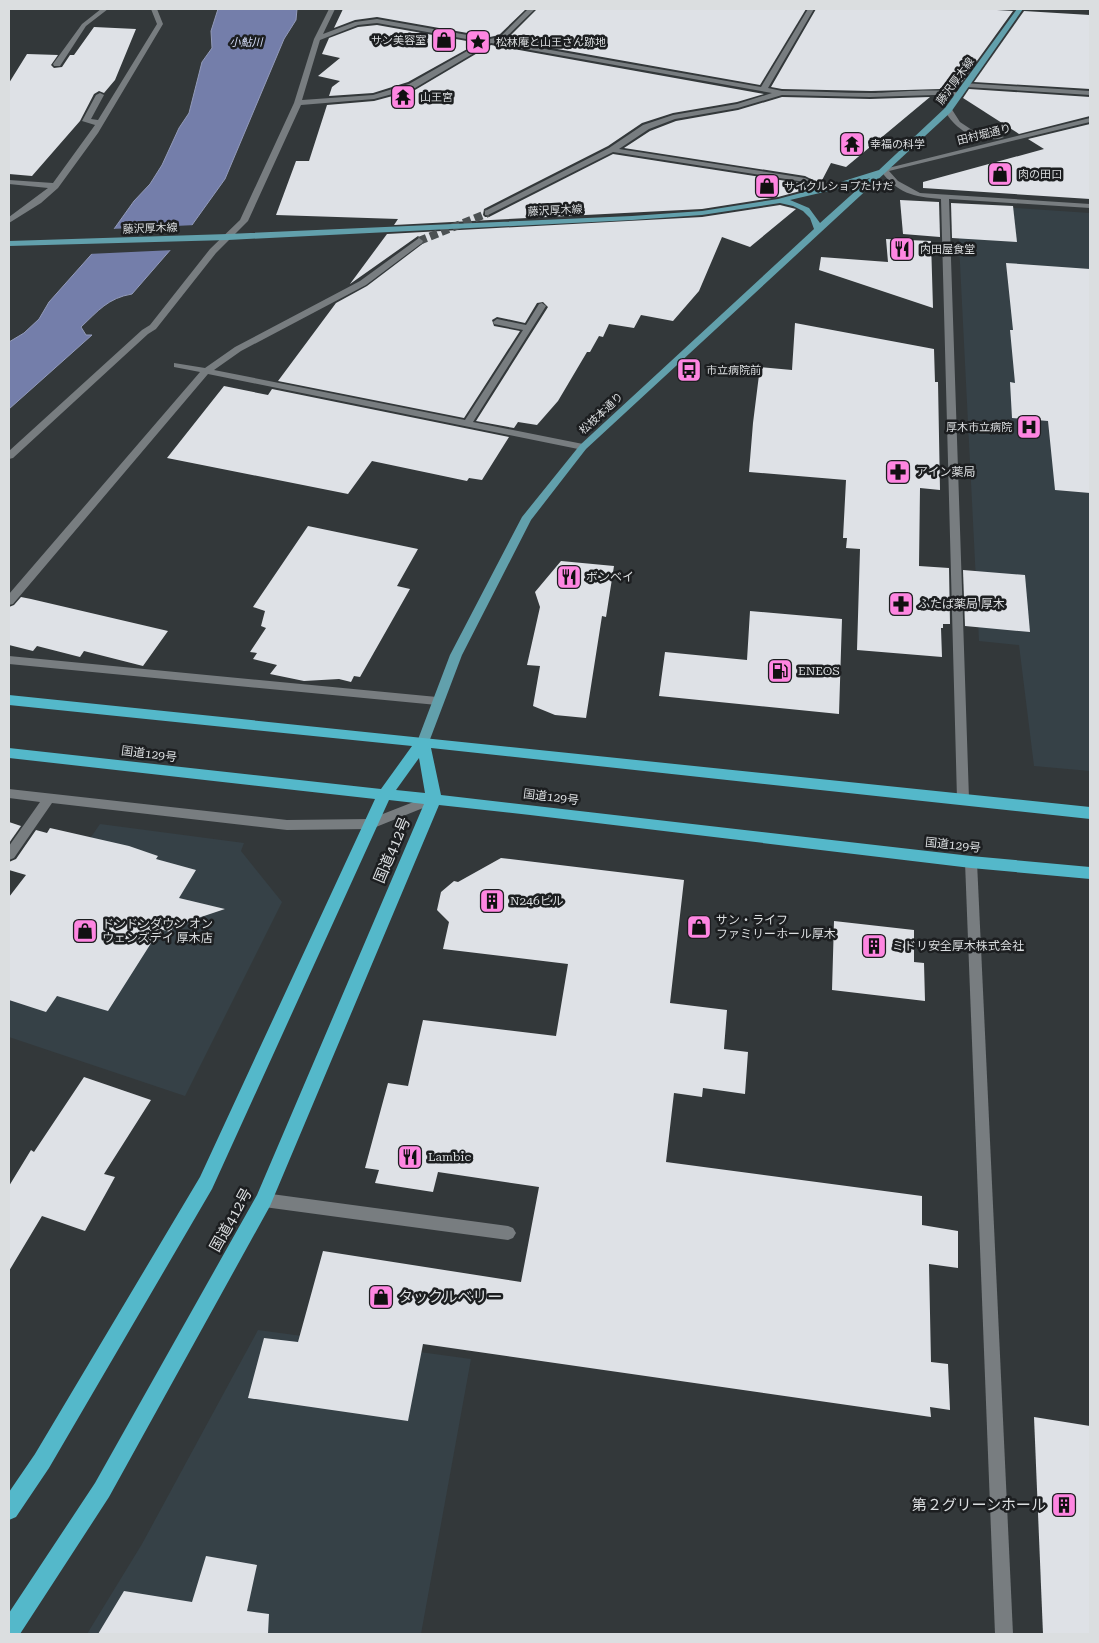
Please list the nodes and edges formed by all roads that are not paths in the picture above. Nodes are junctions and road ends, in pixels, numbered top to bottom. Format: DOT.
graph roads {
  1 [pos="105,9"];
  2 [pos="154,9"];
  3 [pos="332,9"];
  4 [pos="532,9"];
  5 [pos="811,9"];
  6 [pos="1020,9"];
  7 [pos="317,39"];
  8 [pos="490,41"];
  9 [pos="57,64"];
  10 [pos="966,85"];
  11 [pos="764,89"];
  12 [pos="782,93"];
  13 [pos="1090,93"];
  14 [pos="100,95"];
  15 [pos="959,95"];
  16 [pos="298,103"];
  17 [pos="948,110"];
  18 [pos="1090,120"];
  19 [pos="100,122"];
  20 [pos="1017,138"];
  21 [pos="612,150"];
  22 [pos="884,170"];
  23 [pos="805,180"];
  24 [pos="9,182"];
  25 [pos="55,186"];
  26 [pos="945,197"];
  27 [pos="778,201"];
  28 [pos="1090,206"];
  29 [pos="488,213"];
  30 [pos="9,221"];
  31 [pos="818,230"];
  32 [pos="228,236"];
  33 [pos="419,241"];
  34 [pos="9,244"];
  35 [pos="542,306"];
  36 [pos="497,322"];
  37 [pos="528,328"];
  38 [pos="178,365"];
  39 [pos="206,372"];
  40 [pos="468,422"];
  41 [pos="583,447"];
  42 [pos="9,456"];
  43 [pos="9,601"];
  44 [pos="9,660"];
  45 [pos="9,700"];
  46 [pos="437,701"];
  47 [pos="424,742"];
  48 [pos="9,753"];
  49 [pos="9,794"];
  50 [pos="385,794"];
  51 [pos="49,798"];
  52 [pos="434,799"];
  53 [pos="963,799"];
  54 [pos="1090,813"];
  55 [pos="371,824"];
  56 [pos="9,855"];
  57 [pos="971,862"];
  58 [pos="1090,873"];
  59 [pos="264,1200"];
  60 [pos="508,1233"];
  61 [pos="9,1510"];
  62 [pos="9,1632"];
  63 [pos="1004,1634"];
  1 -- 9 [label="street"];
  2 -- 19 [label="street"];
  3 -- 7 [label="street"];
  4 -- 8 [label="street"];
  5 -- 11 [label="street"];
  6 -- 10 [label="main road, 藤沢厚木線"];
  7 -- 8 [label="street"];
  7 -- 16 [label="street"];
  8 -- 11 [label="street"];
  8 -- 16 [label="street"];
  10 -- 13 [label="street"];
  10 -- 15 [label="main road, 藤沢厚木線"];
  11 -- 12 [label="street"];
  12 -- 15 [label="street"];
  12 -- 21 [label="street"];
  14 -- 19 [label="street"];
  15 -- 17 [label="main road, 藤沢厚木線"];
  16 -- 32 [label="street"];
  17 -- 20 [label="street"];
  17 -- 22 [label="main road, 藤沢厚木線"];
  18 -- 20 [label="street, 田村堀通り"];
  19 -- 25 [label="street"];
  20 -- 22 [label="street, 田村堀通り"];
  21 -- 23 [label="street"];
  21 -- 29 [label="street"];
  22 -- 26 [label="street"];
  22 -- 27 [label="main road, 藤沢厚木線"];
  22 -- 31 [label="main road, 松枝本通り"];
  24 -- 25 [label="street"];
  25 -- 30 [label="street"];
  26 -- 28 [label="street"];
  26 -- 53 [label="street"];
  27 -- 31 [label="main road"];
  27 -- 32 [label="main road, 藤沢厚木線"];
  31 -- 41 [label="main road, 松枝本通り"];
  32 -- 34 [label="main road, 藤沢厚木線"];
  32 -- 42 [label="street"];
  33 -- 39 [label="street"];
  35 -- 37 [label="street"];
  36 -- 37 [label="street"];
  37 -- 40 [label="street"];
  38 -- 39 [label="street"];
  39 -- 40 [label="street"];
  39 -- 43 [label="street"];
  40 -- 41 [label="street"];
  41 -- 46 [label="main road, 松枝本通り"];
  44 -- 46 [label="street"];
  45 -- 47 [label="highway"];
  46 -- 47 [label="main road, 松枝本通り"];
  47 -- 50 [label="highway"];
  47 -- 52 [label="highway"];
  47 -- 53 [label="highway"];
  48 -- 50 [label="highway, 国道129号"];
  49 -- 51 [label="street"];
  50 -- 52 [label="highway, 国道129号"];
  50 -- 55 [label="highway"];
  51 -- 55 [label="street"];
  51 -- 56 [label="street"];
  52 -- 55 [label="street"];
  52 -- 57 [label="highway, 国道129号"];
  52 -- 59 [label="highway, 国道412号"];
  53 -- 54 [label="highway"];
  55 -- 61 [label="highway"];
  57 -- 58 [label="highway, 国道129号"];
  57 -- 63 [label="street"];
  59 -- 60 [label="street"];
  59 -- 62 [label="highway, 国道412号"];
}
